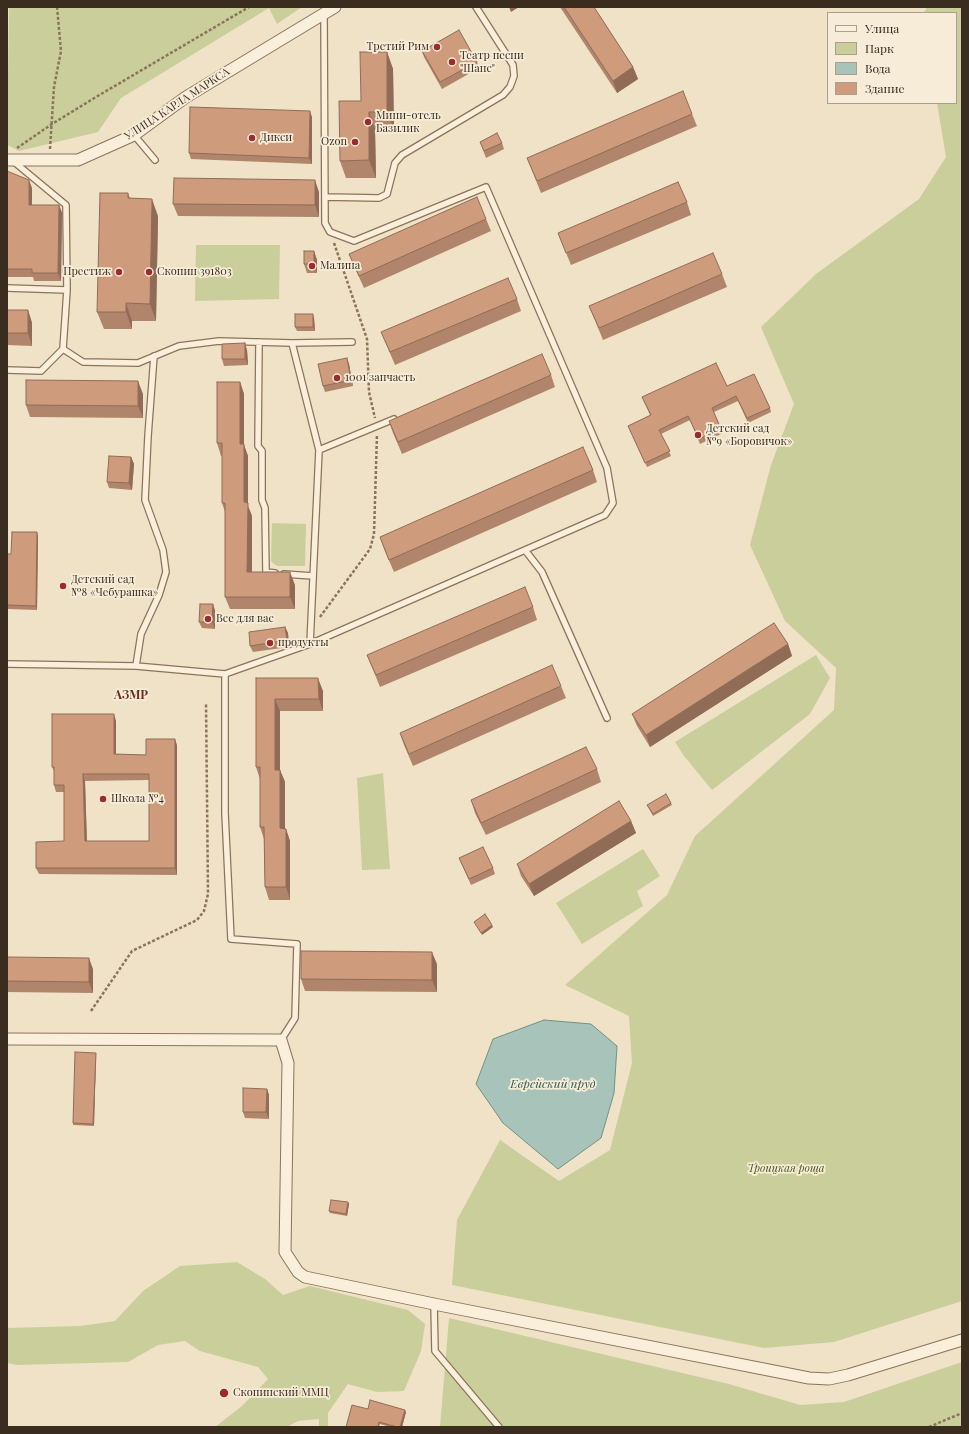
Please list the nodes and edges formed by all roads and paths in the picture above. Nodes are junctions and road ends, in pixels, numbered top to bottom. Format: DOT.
graph roads {
  1 [pos="57,7"];
  2 [pos="249,7"];
  3 [pos="335,7"];
  4 [pos="476,7"];
  5 [pos="324,14"];
  6 [pos="52,124"];
  7 [pos="134,135"];
  8 [pos="10,157"];
  9 [pos="49,160"];
  10 [pos="154,160"];
  11 [pos="325,197"];
  12 [pos="330,232"];
  13 [pos="7,288"];
  14 [pos="67,290"];
  15 [pos="259,342"];
  16 [pos="352,342"];
  17 [pos="292,343"];
  18 [pos="63,349"];
  19 [pos="154,356"];
  20 [pos="7,370"];
  21 [pos="398,417"];
  22 [pos="377,426"];
  23 [pos="319,450"];
  24 [pos="525,550"];
  25 [pos="313,576"];
  26 [pos="311,630"];
  27 [pos="310,644"];
  28 [pos="7,664"];
  29 [pos="136,666"];
  30 [pos="225,674"];
  31 [pos="206,703"];
  32 [pos="607,718"];
  33 [pos="91,1011"];
  34 [pos="7,1039"];
  35 [pos="282,1040"];
  36 [pos="434,1304"];
  37 [pos="962,1340"];
  38 [pos="962,1414"];
  39 [pos="499,1427"];
  40 [pos="929,1427"];
  1 -- 6 [label="path"];
  2 -- 6 [label="path"];
  3 -- 5 [label="street, УЛИЦА КАРЛА МАРКСА"];
  4 -- 11 [label="lane"];
  5 -- 7 [label="street, УЛИЦА КАРЛА МАРКСА"];
  5 -- 11 [label="lane"];
  6 -- 8 [label="path"];
  6 -- 9 [label="path"];
  7 -- 9 [label="street, УЛИЦА КАРЛА МАРКСА"];
  7 -- 10 [label="lane"];
  8 -- 9 [label="street, УЛИЦА КАРЛА МАРКСА"];
  8 -- 14 [label="lane"];
  11 -- 12 [label="lane"];
  12 -- 22 [label="path"];
  12 -- 24 [label="lane"];
  13 -- 14 [label="lane"];
  14 -- 18 [label="lane"];
  15 -- 17 [label="lane"];
  15 -- 19 [label="lane"];
  15 -- 25 [label="lane"];
  16 -- 17 [label="lane"];
  17 -- 23 [label="lane"];
  18 -- 19 [label="lane"];
  18 -- 20 [label="lane"];
  19 -- 29 [label="lane"];
  21 -- 22 [label="lane"];
  22 -- 23 [label="lane"];
  22 -- 26 [label="path"];
  23 -- 25 [label="lane"];
  24 -- 27 [label="lane"];
  24 -- 32 [label="lane"];
  25 -- 26 [label="lane"];
  26 -- 27 [label="lane"];
  27 -- 30 [label="lane"];
  28 -- 29 [label="lane"];
  29 -- 30 [label="lane"];
  30 -- 35 [label="lane"];
  31 -- 33 [label="path"];
  34 -- 35 [label="street"];
  35 -- 36 [label="street"];
  36 -- 37 [label="street"];
  36 -- 39 [label="lane"];
  38 -- 40 [label="path"];
}
